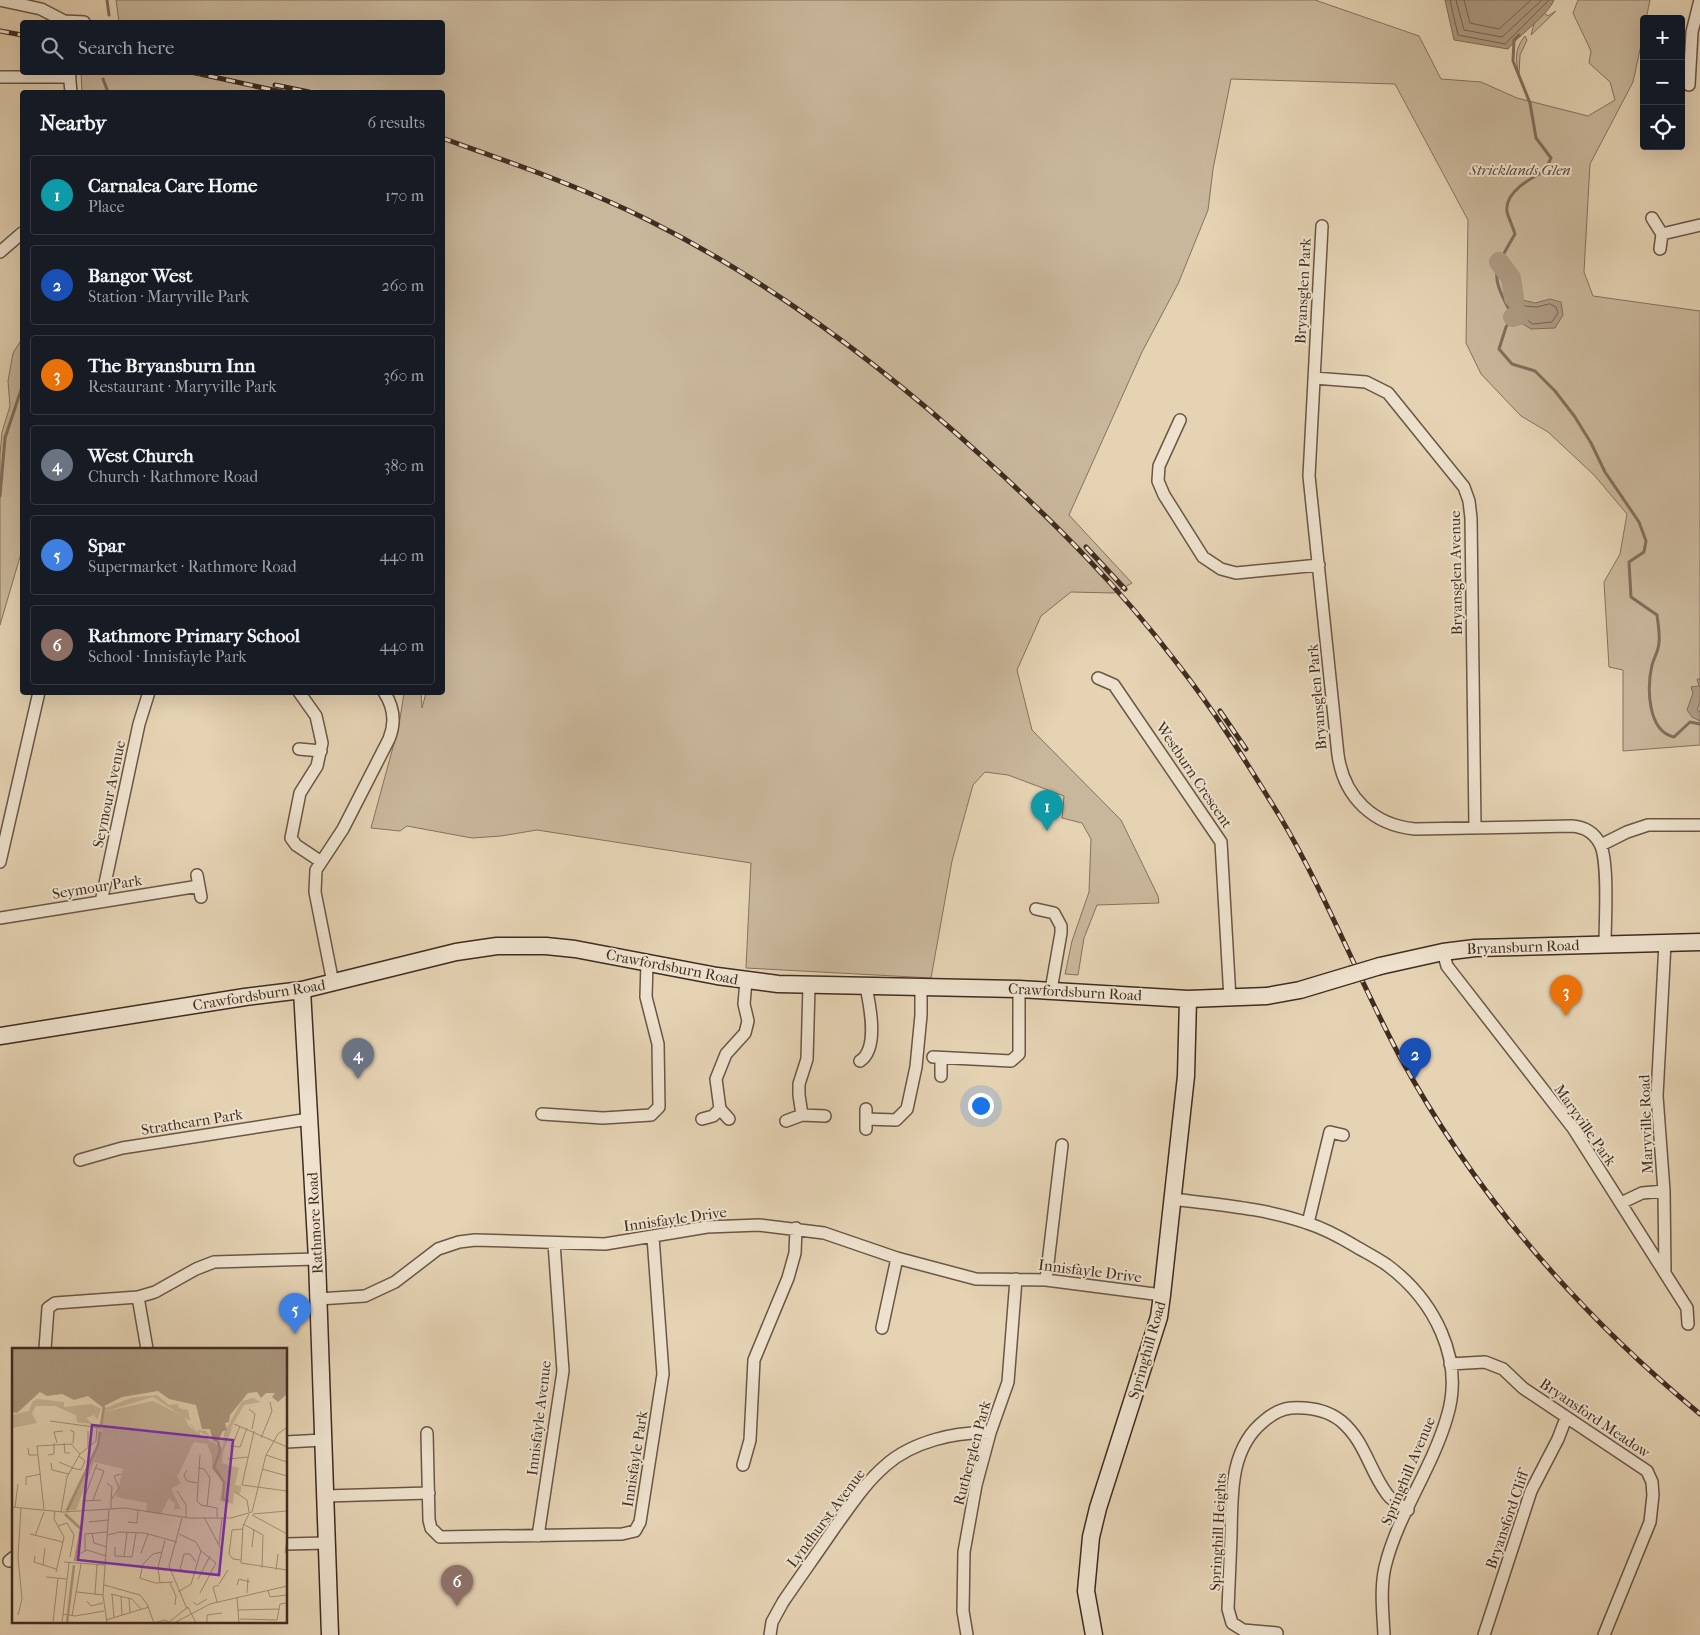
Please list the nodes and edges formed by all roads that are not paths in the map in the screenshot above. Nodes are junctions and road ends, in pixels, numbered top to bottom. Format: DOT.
graph roads {
  1 [pos="0,0"];
  2 [pos="1700,0"];
  3 [pos="60,20"];
  4 [pos="69,75"];
  5 [pos="0,77"];
  6 [pos="1690,85"];
  7 [pos="71,90"];
  8 [pos="1652,218"];
  9 [pos="1700,225"];
  10 [pos="1322,226"];
  11 [pos="1662,234"];
  12 [pos="20,235"];
  13 [pos="1660,249"];
  14 [pos="0,252"];
  15 [pos="1314,378"];
  16 [pos="1180,420"];
  17 [pos="1319,566"];
  18 [pos="1098,678"];
  19 [pos="37,695"];
  20 [pos="148,695"];
  21 [pos="302,695"];
  22 [pos="385,695"];
  23 [pos="299,749"];
  24 [pos="321,751"];
  25 [pos="1700,825"];
  26 [pos="1475,828"];
  27 [pos="1601,845"];
  28 [pos="320,861"];
  29 [pos="0,862"];
  30 [pos="199,886"];
  31 [pos="101,902"];
  32 [pos="1036,909"];
  33 [pos="0,918"];
  34 [pos="1700,942"];
  35 [pos="1664,943"];
  36 [pos="1605,944"];
  37 [pos="1443,952"];
  38 [pos="648,962"];
  39 [pos="1350,975"];
  40 [pos="746,981"];
  41 [pos="333,983"];
  42 [pos="809,986"];
  43 [pos="866,987"];
  44 [pos="920,987"];
  45 [pos="1019,989"];
  46 [pos="302,990"];
  47 [pos="1052,990"];
  48 [pos="1188,999"];
  49 [pos="1230,999"];
  50 [pos="1,1032"];
  51 [pos="860,1061"];
  52 [pos="941,1076"];
  53 [pos="720,1109"];
  54 [pos="542,1114"];
  55 [pos="802,1115"];
  56 [pos="825,1116"];
  57 [pos="309,1119"];
  58 [pos="702,1119"];
  59 [pos="729,1119"];
  60 [pos="866,1119"];
  61 [pos="786,1120"];
  62 [pos="1343,1135"];
  63 [pos="1062,1145"];
  64 [pos="80,1160"];
  65 [pos="1664,1190"];
  66 [pos="1173,1200"];
  67 [pos="1621,1203"];
  68 [pos="1308,1223"];
  69 [pos="796,1228"];
  70 [pos="653,1237"];
  71 [pos="554,1243"];
  72 [pos="897,1258"];
  73 [pos="317,1259"];
  74 [pos="1665,1273"];
  75 [pos="1016,1279"];
  76 [pos="1046,1280"];
  77 [pos="1162,1296"];
  78 [pos="138,1297"];
  79 [pos="318,1299"];
  80 [pos="1688,1324"];
  81 [pos="882,1328"];
  82 [pos="45,1348"];
  83 [pos="148,1348"];
  84 [pos="1450,1364"];
  85 [pos="1566,1418"];
  86 [pos="427,1433"];
  87 [pos="990,1433"];
  88 [pos="323,1440"];
  89 [pos="288,1442"];
  90 [pos="743,1465"];
  91 [pos="429,1493"];
  92 [pos="325,1496"];
  93 [pos="1408,1510"];
  94 [pos="538,1536"];
  95 [pos="327,1543"];
  96 [pos="288,1544"];
  97 [pos="1277,1633"];
  98 [pos="330,1635"];
  99 [pos="770,1635"];
  100 [pos="967,1635"];
  101 [pos="1094,1635"];
  102 [pos="1384,1635"];
  103 [pos="1484,1635"];
  104 [pos="1604,1635"];
  1 -- 3 [label="street"];
  2 -- 6 [label="street"];
  4 -- 5 [label="street"];
  4 -- 7 [label="street"];
  8 -- 11 [label="street"];
  9 -- 11 [label="street"];
  10 -- 15 [label="street, Bryansglen Park"];
  11 -- 13 [label="street"];
  12 -- 14 [label="street"];
  15 -- 17 [label="street, Bryansglen Park"];
  15 -- 26 [label="street, Bryansglen Avenue"];
  16 -- 17 [label="street"];
  17 -- 26 [label="street, Bryansglen Park"];
  18 -- 49 [label="street, Westburn Crescent"];
  19 -- 29 [label="street"];
  20 -- 31 [label="street, Seymour Avenue"];
  21 -- 24 [label="street"];
  22 -- 28 [label="street"];
  23 -- 24 [label="street"];
  24 -- 28 [label="street"];
  25 -- 27 [label="street"];
  26 -- 27 [label="street, Bryansglen Park"];
  27 -- 36 [label="street"];
  28 -- 41 [label="street"];
  30 -- 31 [label="street, Seymour Park"];
  31 -- 33 [label="street, Seymour Park"];
  32 -- 47 [label="street"];
  34 -- 35 [label="main road, Bryansburn Road"];
  35 -- 36 [label="main road, Bryansburn Road"];
  35 -- 65 [label="street, Maryville Road"];
  36 -- 37 [label="main road, Bryansburn Road"];
  37 -- 39 [label="main road, Bryansburn Road, bridge"];
  37 -- 67 [label="street, Maryville Park"];
  38 -- 40 [label="main road, Crawfordsburn Road"];
  38 -- 41 [label="main road, Crawfordsburn Road"];
  38 -- 54 [label="street"];
  39 -- 49 [label="main road, Crawfordsburn Road"];
  40 -- 42 [label="main road, Crawfordsburn Road"];
  40 -- 53 [label="street"];
  41 -- 46 [label="main road, Crawfordsburn Road"];
  42 -- 43 [label="main road, Crawfordsburn Road"];
  42 -- 55 [label="street"];
  43 -- 44 [label="main road, Crawfordsburn Road"];
  43 -- 51 [label="street"];
  44 -- 45 [label="main road, Crawfordsburn Road"];
  44 -- 60 [label="street"];
  45 -- 47 [label="main road, Crawfordsburn Road"];
  45 -- 52 [label="street"];
  46 -- 50 [label="main road, Crawfordsburn Road"];
  46 -- 57 [label="main road, Rathmore Road"];
  47 -- 48 [label="main road, Crawfordsburn Road"];
  48 -- 49 [label="main road, Crawfordsburn Road"];
  48 -- 66 [label="main road, Springhill Road"];
  53 -- 58 [label="street"];
  53 -- 59 [label="street"];
  55 -- 56 [label="street"];
  55 -- 61 [label="street"];
  57 -- 64 [label="street, Strathearn Park"];
  57 -- 73 [label="main road, Rathmore Road"];
  62 -- 68 [label="street"];
  63 -- 76 [label="street"];
  65 -- 67 [label="street"];
  65 -- 74 [label="street, Maryville Road"];
  66 -- 68 [label="street, Springhill Avenue"];
  66 -- 77 [label="main road, Springhill Road"];
  67 -- 74 [label="street, Maryville Park"];
  68 -- 84 [label="street, Springhill Avenue"];
  69 -- 70 [label="street, Innisfayle Drive"];
  69 -- 72 [label="street, Innisfayle Drive"];
  69 -- 90 [label="street"];
  70 -- 71 [label="street, Innisfayle Drive"];
  70 -- 94 [label="street, Innisfayle Park"];
  71 -- 79 [label="street, Innisfayle Drive"];
  71 -- 94 [label="street, Innisfayle Avenue"];
  72 -- 75 [label="street, Innisfayle Drive"];
  72 -- 81 [label="street"];
  73 -- 78 [label="street"];
  73 -- 79 [label="main road, Rathmore Road"];
  74 -- 80 [label="street, Maryville Park"];
  75 -- 76 [label="street, Innisfayle Drive"];
  75 -- 87 [label="street, Rutherglen Park"];
  76 -- 77 [label="street, Innisfayle Drive"];
  77 -- 101 [label="main road, Springhill Road"];
  78 -- 82 [label="street"];
  78 -- 83 [label="street"];
  79 -- 88 [label="main road, Rathmore Road"];
  84 -- 85 [label="street, Bryansford Meadow"];
  84 -- 93 [label="street, Springhill Avenue"];
  85 -- 103 [label="street, Bryansford Cliff"];
  85 -- 104 [label="street, Bryansford Meadow"];
  86 -- 91 [label="street, Innisfayle Park"];
  87 -- 99 [label="street, Lyndhurst Avenue"];
  87 -- 100 [label="street, Rutherglen Park"];
  88 -- 89 [label="street"];
  88 -- 92 [label="main road, Rathmore Road"];
  91 -- 92 [label="street"];
  91 -- 94 [label="street, Innisfayle Park"];
  92 -- 95 [label="main road, Rathmore Road"];
  93 -- 97 [label="street, Springhill Heights"];
  93 -- 102 [label="street, Springhill Avenue"];
  95 -- 96 [label="street"];
  95 -- 98 [label="main road, Rathmore Road"];
}
